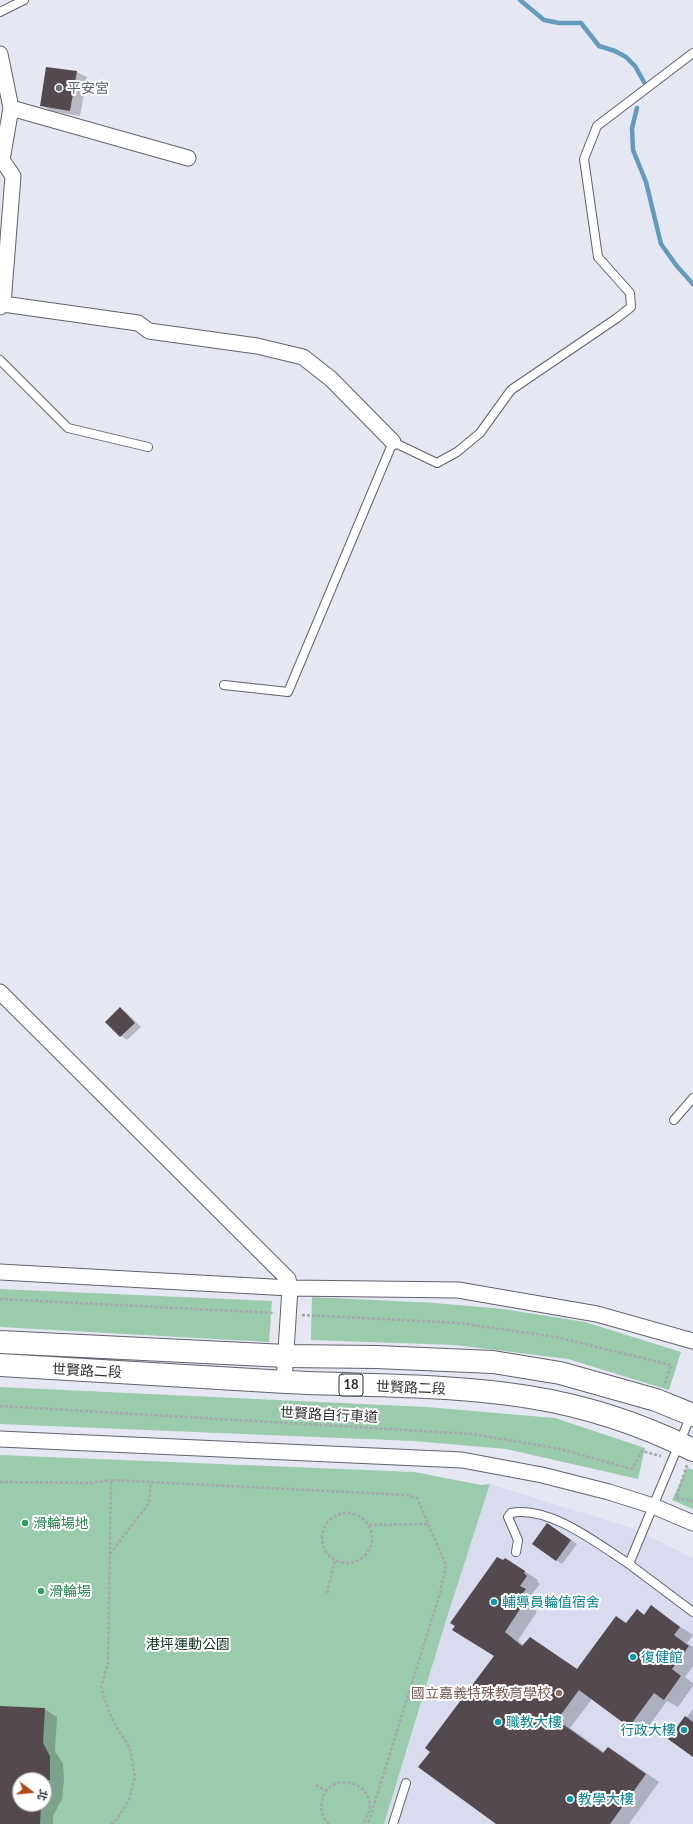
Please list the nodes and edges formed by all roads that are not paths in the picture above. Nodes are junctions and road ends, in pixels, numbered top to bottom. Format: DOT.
graph roads {
  1 [pos="24,0"];
  2 [pos="0,12"];
  3 [pos="693,53"];
  4 [pos="0,54"];
  5 [pos="10,108"];
  6 [pos="188,158"];
  7 [pos="2,306"];
  8 [pos="0,360"];
  9 [pos="393,442"];
  10 [pos="148,447"];
  11 [pos="224,685"];
  12 [pos="0,992"];
  13 [pos="693,1098"];
  14 [pos="674,1120"];
  15 [pos="0,1272"];
  16 [pos="290,1288"];
  17 [pos="693,1341"];
  18 [pos="0,1342"];
  19 [pos="286,1356"];
  20 [pos="0,1365"];
  21 [pos="284,1382"];
  22 [pos="692,1413"];
  23 [pos="0,1439"];
  24 [pos="687,1452"];
  25 [pos="653,1506"];
  26 [pos="693,1523"];
  27 [pos="516,1552"];
  28 [pos="629,1564"];
  29 [pos="693,1612"];
  30 [pos="406,1783"];
  31 [pos="393,1824"];
  1 -- 2 [label="lane"];
  3 -- 9 [label="lane"];
  4 -- 5 [label="street"];
  5 -- 6 [label="street"];
  5 -- 7 [label="street"];
  7 -- 9 [label="street"];
  8 -- 10 [label="lane"];
  9 -- 11 [label="lane"];
  12 -- 16 [label="street"];
  13 -- 14 [label="lane"];
  15 -- 16 [label="street"];
  16 -- 17 [label="street"];
  16 -- 19 [label="street"];
  18 -- 19 [label="main road, 世賢路二段 / 18"];
  19 -- 21 [label="street"];
  19 -- 22 [label="main road, 世賢路二段 / 18"];
  20 -- 21 [label="main road, 世賢路二段 / 18"];
  21 -- 24 [label="main road, 世賢路二段 / 18"];
  22 -- 24 [label="lane"];
  23 -- 25 [label="street"];
  24 -- 25 [label="lane"];
  25 -- 26 [label="street"];
  25 -- 28 [label="lane"];
  27 -- 28 [label="lane"];
  28 -- 29 [label="lane"];
  30 -- 31 [label="lane"];
}
